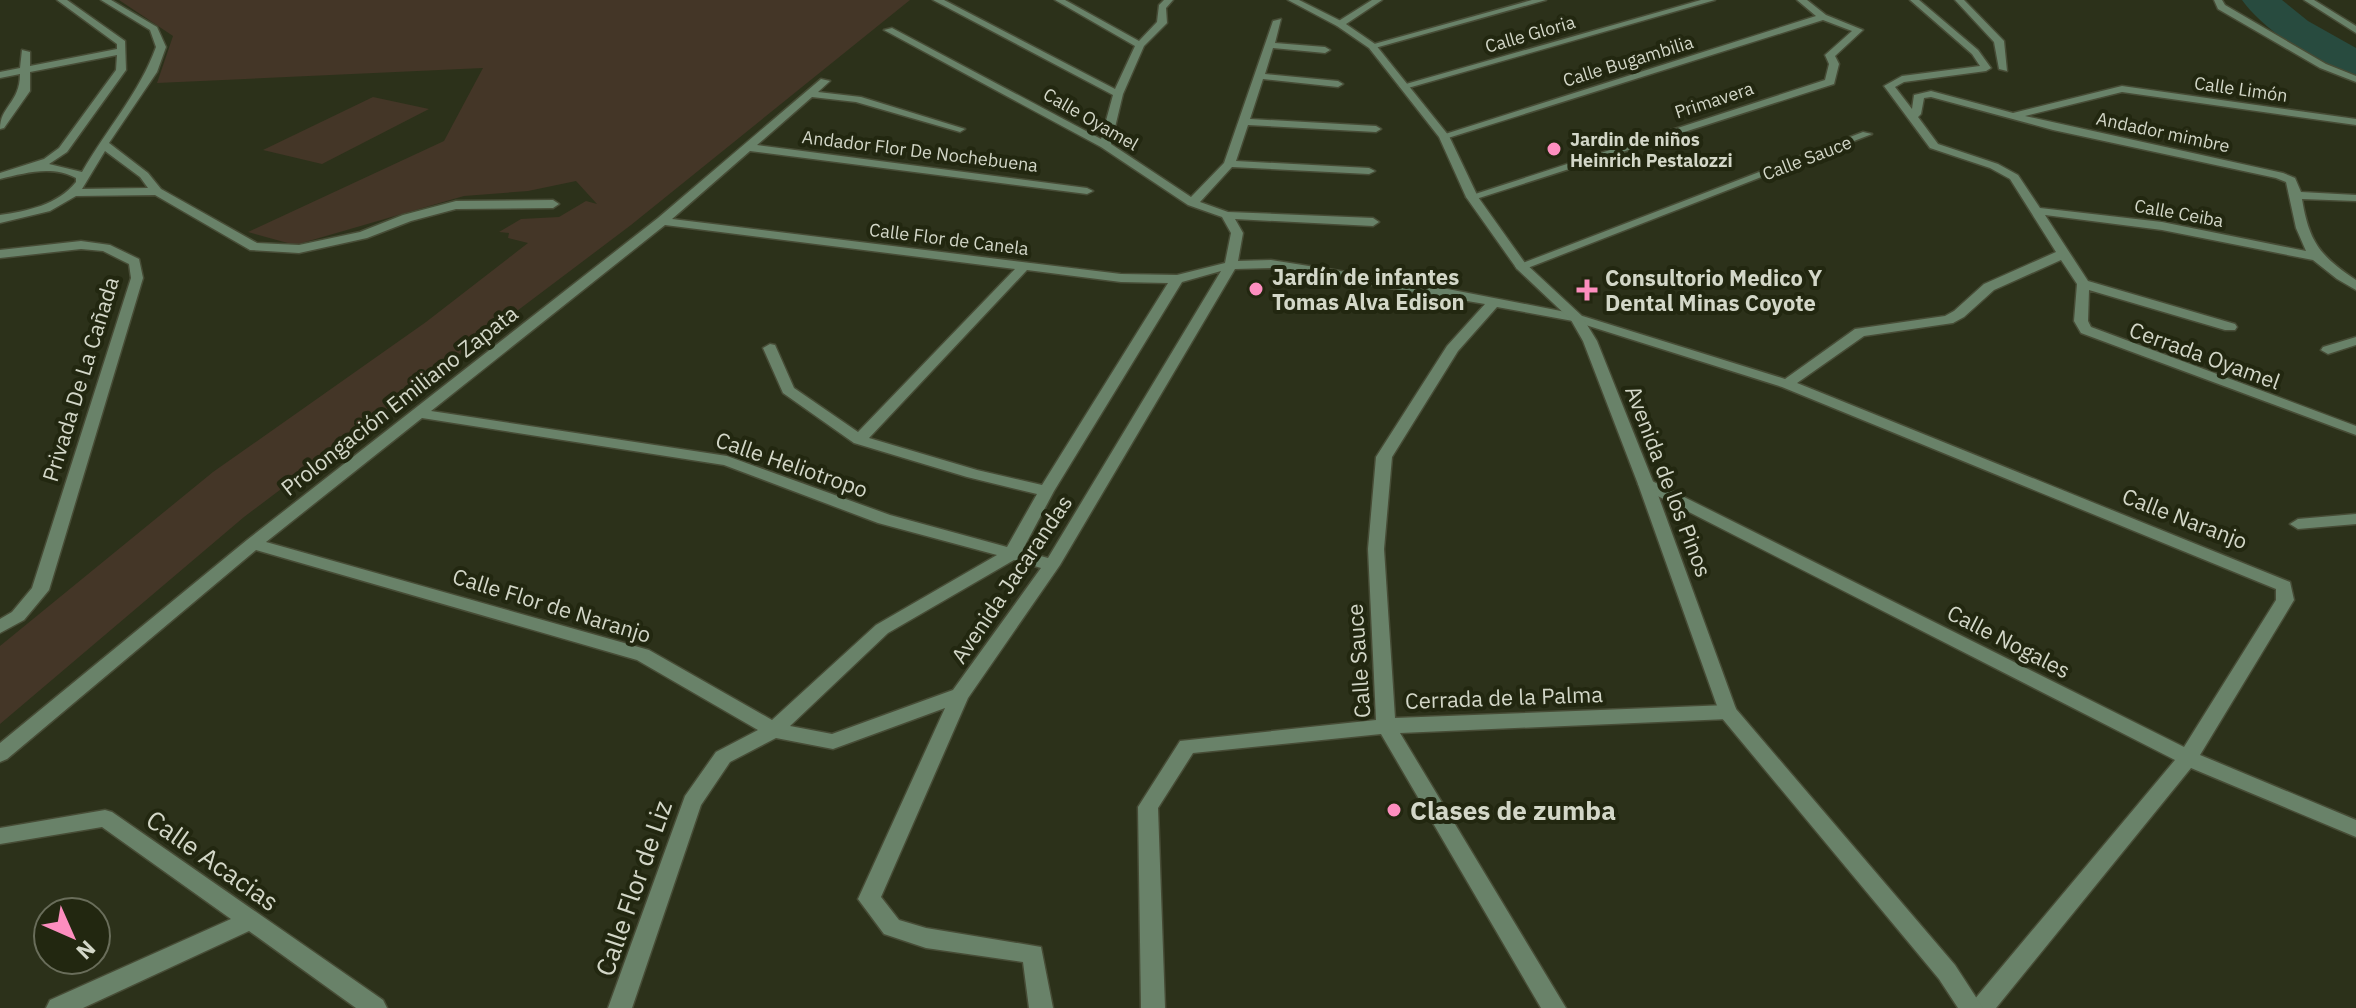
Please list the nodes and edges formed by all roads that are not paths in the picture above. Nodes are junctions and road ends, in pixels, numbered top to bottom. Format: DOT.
graph roads {
  1 [pos="61,0"];
  2 [pos="105,0"];
  3 [pos="937,0"];
  4 [pos="1059,0"];
  5 [pos="1292,0"];
  6 [pos="1378,0"];
  7 [pos="1542,0"];
  8 [pos="1711,0"];
  9 [pos="1801,0"];
  10 [pos="1914,0"];
  11 [pos="1959,0"];
  12 [pos="2218,0"];
  13 [pos="2308,0"];
  14 [pos="1162,2"];
  15 [pos="1823,17"];
  16 [pos="1278,21"];
  17 [pos="1340,24"];
  18 [pos="2353,28"];
  19 [pos="889,30"];
  20 [pos="1140,45"];
  21 [pos="1270,45"];
  22 [pos="1372,46"];
  23 [pos="1325,50"];
  24 [pos="25,52"];
  25 [pos="121,57"];
  26 [pos="2004,69"];
  27 [pos="25,74"];
  28 [pos="0,75"];
  29 [pos="1259,76"];
  30 [pos="2356,79"];
  31 [pos="825,81"];
  32 [pos="1338,84"];
  33 [pos="1404,86"];
  34 [pos="810,94"];
  35 [pos="1118,94"];
  36 [pos="1910,117"];
  37 [pos="2013,117"];
  38 [pos="1244,122"];
  39 [pos="2356,122"];
  40 [pos="0,126"];
  41 [pos="960,129"];
  42 [pos="1376,129"];
  43 [pos="1867,134"];
  44 [pos="1444,136"];
  45 [pos="103,144"];
  46 [pos="1105,145"];
  47 [pos="747,147"];
  48 [pos="1229,164"];
  49 [pos="24,170"];
  50 [pos="1369,171"];
  51 [pos="0,176"];
  52 [pos="82,182"];
  53 [pos="157,191"];
  54 [pos="1087,191"];
  55 [pos="74,193"];
  56 [pos="2296,195"];
  57 [pos="1472,197"];
  58 [pos="2356,198"];
  59 [pos="1192,203"];
  60 [pos="553,204"];
  61 [pos="2038,211"];
  62 [pos="1227,215"];
  63 [pos="14,217"];
  64 [pos="0,219"];
  65 [pos="662,221"];
  66 [pos="1373,222"];
  67 [pos="0,234"];
  68 [pos="0,254"];
  69 [pos="2063,254"];
  70 [pos="2313,256"];
  71 [pos="1231,265"];
  72 [pos="1024,266"];
  73 [pos="1521,266"];
  74 [pos="1177,279"];
  75 [pos="2083,284"];
  76 [pos="2356,286"];
  77 [pos="1495,301"];
  78 [pos="1576,318"];
  79 [pos="2230,327"];
  80 [pos="2356,341"];
  81 [pos="770,348"];
  82 [pos="2328,350"];
  83 [pos="1787,384"];
  84 [pos="419,413"];
  85 [pos="2356,431"];
  86 [pos="859,440"];
  87 [pos="1646,484"];
  88 [pos="1046,491"];
  89 [pos="2356,519"];
  90 [pos="2298,524"];
  91 [pos="253,544"];
  92 [pos="1012,554"];
  93 [pos="1052,565"];
  94 [pos="0,627"];
  95 [pos="960,695"];
  96 [pos="1728,712"];
  97 [pos="1386,726"];
  98 [pos="774,730"];
  99 [pos="0,754"];
  100 [pos="2188,758"];
  101 [pos="2356,829"];
  102 [pos="0,836"];
  103 [pos="251,920"];
  104 [pos="58,1008"];
  105 [pos="375,1008"];
  106 [pos="620,1008"];
  107 [pos="1041,1008"];
  108 [pos="1153,1008"];
  109 [pos="1554,1008"];
  110 [pos="1971,1008"];
  111 [pos="1982,1008"];
  1 -- 25 [label="street"];
  2 -- 45 [label="street"];
  3 -- 35 [label="street"];
  4 -- 20 [label="street"];
  5 -- 17 [label="street, Avenida de los Pinos"];
  6 -- 17 [label="street"];
  7 -- 22 [label="street"];
  8 -- 33 [label="street, Calle Gloria"];
  9 -- 15 [label="street"];
  10 -- 36 [label="street"];
  11 -- 26 [label="street"];
  12 -- 30 [label="street"];
  13 -- 18 [label="street"];
  14 -- 20 [label="street"];
  15 -- 44 [label="street, Calle Bugambilia"];
  15 -- 57 [label="street, Primavera"];
  16 -- 21 [label="street"];
  17 -- 22 [label="street, Avenida de los Pinos"];
  19 -- 46 [label="street, Calle Oyamel"];
  20 -- 35 [label="street"];
  21 -- 23 [label="street"];
  21 -- 29 [label="street"];
  22 -- 33 [label="street, Avenida de los Pinos"];
  24 -- 27 [label="street"];
  25 -- 27 [label="street"];
  25 -- 49 [label="street"];
  27 -- 28 [label="street"];
  27 -- 40 [label="street"];
  29 -- 32 [label="street"];
  29 -- 38 [label="street"];
  31 -- 34 [label="street, Prolongación Emiliano Zapata"];
  33 -- 44 [label="street, Avenida de los Pinos"];
  34 -- 41 [label="street"];
  34 -- 47 [label="street, Prolongación Emiliano Zapata"];
  35 -- 46 [label="street"];
  36 -- 37 [label="street, Andador mimbre"];
  36 -- 61 [label="street"];
  37 -- 39 [label="street, Calle Limón"];
  37 -- 56 [label="street, Andador mimbre"];
  38 -- 42 [label="street"];
  38 -- 48 [label="street"];
  43 -- 73 [label="street, Calle Sauce"];
  44 -- 57 [label="street, Avenida de los Pinos"];
  45 -- 52 [label="street"];
  45 -- 53 [label="street"];
  46 -- 59 [label="street, Calle Oyamel"];
  47 -- 54 [label="street, Andador Flor De Nochebuena"];
  47 -- 65 [label="street, Prolongación Emiliano Zapata"];
  48 -- 50 [label="street"];
  48 -- 59 [label="street"];
  49 -- 51 [label="street"];
  49 -- 52 [label="street"];
  52 -- 55 [label="street"];
  53 -- 55 [label="street"];
  53 -- 60 [label="street"];
  55 -- 63 [label="street"];
  56 -- 58 [label="street"];
  56 -- 70 [label="street"];
  57 -- 73 [label="street, Avenida de los Pinos"];
  59 -- 62 [label="street, Calle Oyamel"];
  61 -- 69 [label="street"];
  61 -- 70 [label="street, Calle Ceiba"];
  62 -- 66 [label="street, Calle Oyamel"];
  62 -- 71 [label="street"];
  63 -- 64 [label="street"];
  63 -- 67 [label="street"];
  65 -- 72 [label="street, Calle Flor de Canela"];
  65 -- 84 [label="street, Prolongación Emiliano Zapata"];
  68 -- 94 [label="street, Privada De La Cañada"];
  69 -- 75 [label="street"];
  69 -- 83 [label="street"];
  70 -- 76 [label="street"];
  71 -- 74 [label="street, Calle Flor de Canela"];
  71 -- 77 [label="street, Calle Flor de Canela"];
  71 -- 93 [label="street, Avenida Jacarandas"];
  72 -- 74 [label="street, Calle Flor de Canela"];
  72 -- 86 [label="street"];
  73 -- 78 [label="street, Avenida de los Pinos"];
  74 -- 88 [label="street, Avenida Jacarandas"];
  75 -- 79 [label="street, Cerrada Oyamel"];
  75 -- 85 [label="street, Cerrada Oyamel"];
  77 -- 78 [label="street, Calle Naranjo"];
  77 -- 97 [label="street, Calle Sauce"];
  78 -- 83 [label="street, Calle Naranjo"];
  78 -- 87 [label="street, Avenida de los Pinos"];
  80 -- 82 [label="street"];
  81 -- 86 [label="street"];
  83 -- 100 [label="street, Calle Naranjo"];
  84 -- 91 [label="street, Prolongación Emiliano Zapata"];
  84 -- 92 [label="street, Calle Heliotropo"];
  86 -- 88 [label="street"];
  87 -- 96 [label="street, Avenida de los Pinos"];
  87 -- 100 [label="street, Calle Nogales"];
  88 -- 92 [label="street, Avenida Jacarandas"];
  89 -- 90 [label="street"];
  91 -- 98 [label="street, Calle Flor de Naranjo"];
  91 -- 99 [label="street, Prolongación Emiliano Zapata"];
  92 -- 93 [label="street, Calle Heliotropo"];
  92 -- 98 [label="street, Avenida Jacarandas"];
  93 -- 95 [label="street, Avenida Jacarandas"];
  95 -- 98 [label="street, Calle Flor de Naranjo"];
  95 -- 107 [label="street, Avenida Jacarandas"];
  96 -- 97 [label="street, Cerrada de la Palma"];
  96 -- 110 [label="street, Avenida de los Pinos"];
  97 -- 108 [label="street, Cerrada de la Palma"];
  97 -- 109 [label="street, Calle Sauce"];
  98 -- 106 [label="street, Calle Flor de Liz"];
  100 -- 101 [label="street, Calle Nogales"];
  100 -- 111 [label="street, Calle Naranjo"];
  102 -- 103 [label="street, Calle Acacias"];
  103 -- 104 [label="street"];
  103 -- 105 [label="street, Calle Acacias"];
}
